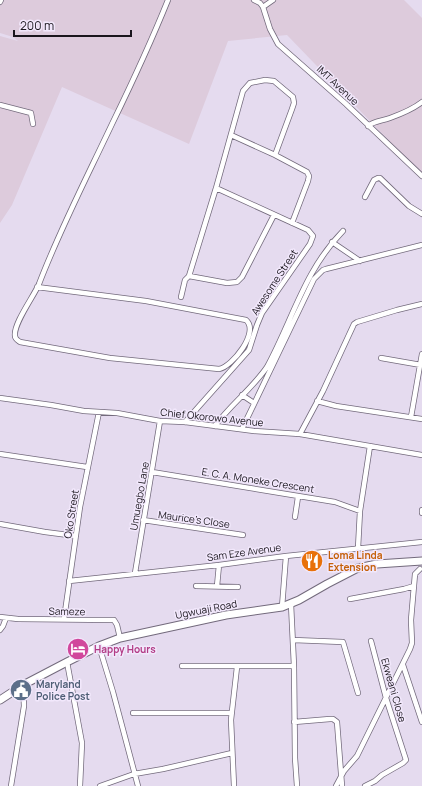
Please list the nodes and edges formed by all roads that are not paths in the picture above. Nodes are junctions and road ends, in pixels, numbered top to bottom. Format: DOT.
graph roads {
  1 [pos="168,0"];
  2 [pos="254,0"];
  3 [pos="273,0"];
  4 [pos="262,7"];
  5 [pos="422,102"];
  6 [pos="0,105"];
  7 [pos="33,124"];
  8 [pos="368,126"];
  9 [pos="231,135"];
  10 [pos="275,155"];
  11 [pos="422,176"];
  12 [pos="216,188"];
  13 [pos="365,197"];
  14 [pos="422,214"];
  15 [pos="274,215"];
  16 [pos="292,223"];
  17 [pos="343,231"];
  18 [pos="332,242"];
  19 [pos="422,245"];
  20 [pos="360,261"];
  21 [pos="190,276"];
  22 [pos="37,287"];
  23 [pos="180,297"];
  24 [pos="422,304"];
  25 [pos="422,354"];
  26 [pos="381,358"];
  27 [pos="421,365"];
  28 [pos="242,395"];
  29 [pos="0,398"];
  30 [pos="318,401"];
  31 [pos="254,403"];
  32 [pos="99,412"];
  33 [pos="411,417"];
  34 [pos="422,419"];
  35 [pos="160,421"];
  36 [pos="184,422"];
  37 [pos="215,426"];
  38 [pos="242,430"];
  39 [pos="300,434"];
  40 [pos="370,446"];
  41 [pos="0,454"];
  42 [pos="422,455"];
  43 [pos="88,467"];
  44 [pos="152,472"];
  45 [pos="298,497"];
  46 [pos="360,511"];
  47 [pos="295,517"];
  48 [pos="144,520"];
  49 [pos="0,524"];
  50 [pos="243,535"];
  51 [pos="76,536"];
  52 [pos="422,542"];
  53 [pos="358,548"];
  54 [pos="286,556"];
  55 [pos="419,561"];
  56 [pos="219,565"];
  57 [pos="421,571"];
  58 [pos="135,573"];
  59 [pos="69,581"];
  60 [pos="196,586"];
  61 [pos="217,586"];
  62 [pos="414,586"];
  63 [pos="238,587"];
  64 [pos="350,599"];
  65 [pos="291,604"];
  66 [pos="282,607"];
  67 [pos="0,617"];
  68 [pos="6,618"];
  69 [pos="64,619"];
  70 [pos="0,630"];
  71 [pos="120,638"];
  72 [pos="293,640"];
  73 [pos="371,642"];
  74 [pos="99,646"];
  75 [pos="67,662"];
  76 [pos="403,664"];
  77 [pos="182,666"];
  78 [pos="294,666"];
  79 [pos="237,667"];
  80 [pos="23,685"];
  81 [pos="358,693"];
  82 [pos="386,698"];
  83 [pos="0,700"];
  84 [pos="133,713"];
  85 [pos="232,713"];
  86 [pos="294,722"];
  87 [pos="422,722"];
  88 [pos="232,753"];
  89 [pos="134,774"];
  90 [pos="341,777"];
  91 [pos="11,785"];
  92 [pos="17,786"];
  93 [pos="80,786"];
  94 [pos="100,786"];
  95 [pos="138,786"];
  96 [pos="234,786"];
  97 [pos="297,786"];
  98 [pos="336,786"];
  99 [pos="342,786"];
  100 [pos="365,786"];
  1 -- 22 [label="street"];
  2 -- 4 [label="street, IMT Avenue"];
  3 -- 4 [label="street"];
  4 -- 8 [label="street, IMT Avenue"];
  5 -- 8 [label="street"];
  6 -- 7 [label="street"];
  8 -- 11 [label="street, IMT Avenue"];
  9 -- 10 [label="street"];
  9 -- 10 [label="street"];
  9 -- 12 [label="street"];
  10 -- 16 [label="street"];
  12 -- 15 [label="street, Awesome Street"];
  12 -- 21 [label="street"];
  13 -- 14 [label="street"];
  15 -- 16 [label="street, Awesome Street"];
  15 -- 21 [label="street"];
  16 -- 36 [label="street, Awesome Street"];
  17 -- 18 [label="street"];
  18 -- 20 [label="street"];
  18 -- 28 [label="street"];
  19 -- 20 [label="street"];
  20 -- 31 [label="street"];
  21 -- 23 [label="street"];
  22 -- 22 [label="street"];
  24 -- 30 [label="street"];
  25 -- 27 [label="street"];
  26 -- 27 [label="street"];
  27 -- 33 [label="street"];
  28 -- 31 [label="street"];
  28 -- 37 [label="street"];
  29 -- 32 [label="street, Chief Okorowo Avenue"];
  30 -- 33 [label="street"];
  30 -- 39 [label="street"];
  31 -- 38 [label="street"];
  32 -- 35 [label="street, Chief Okorowo Avenue"];
  32 -- 43 [label="street, Oko Street"];
  33 -- 34 [label="street"];
  35 -- 36 [label="street, Chief Okorowo Avenue"];
  35 -- 44 [label="street, Umuegbo Lane"];
  36 -- 37 [label="street, Chief Okorowo Avenue"];
  37 -- 38 [label="street, Chief Okorowo Avenue"];
  38 -- 39 [label="street, Chief Okorowo Avenue"];
  39 -- 40 [label="street, Chief Okorowo Avenue"];
  40 -- 42 [label="street, Chief Okorowo Avenue"];
  40 -- 46 [label="street"];
  41 -- 43 [label="street"];
  43 -- 51 [label="street, Oko Street"];
  44 -- 45 [label="street, E. C. A. Moneke Crescent"];
  44 -- 48 [label="street, Umuegbo Lane"];
  45 -- 46 [label="street, E. C. A. Moneke Crescent"];
  45 -- 47 [label="street"];
  46 -- 53 [label="street"];
  48 -- 50 [label="street, Maurice's Close"];
  48 -- 58 [label="street, Umuegbo Lane"];
  49 -- 51 [label="street"];
  51 -- 59 [label="street, Oko Street"];
  52 -- 53 [label="street, Sam Eze Avenue"];
  53 -- 54 [label="street, Sam Eze Avenue"];
  54 -- 56 [label="street, Sam Eze Avenue"];
  54 -- 66 [label="street"];
  55 -- 57 [label="street"];
  55 -- 65 [label="main road, Ugwuaji Road"];
  56 -- 58 [label="street, Sam Eze Avenue"];
  56 -- 61 [label="street"];
  57 -- 62 [label="street"];
  58 -- 59 [label="street, Sam Eze Avenue"];
  59 -- 69 [label="street, Oko Street"];
  60 -- 61 [label="street"];
  61 -- 63 [label="street"];
  62 -- 64 [label="street"];
  62 -- 76 [label="street"];
  65 -- 66 [label="main road, Ugwuaji Road"];
  65 -- 72 [label="street"];
  66 -- 71 [label="main road, Ugwuaji Road"];
  67 -- 68 [label="street, Sameze"];
  68 -- 69 [label="street, Sameze"];
  68 -- 70 [label="street"];
  69 -- 71 [label="street, Sameze"];
  71 -- 74 [label="main road, Ugwuaji Road"];
  72 -- 78 [label="street"];
  72 -- 81 [label="street"];
  73 -- 82 [label="street, Ekweani Close"];
  74 -- 75 [label="main road, Ugwuaji Road"];
  74 -- 89 [label="street"];
  75 -- 80 [label="main road, Ugwuaji Road"];
  75 -- 93 [label="street"];
  76 -- 82 [label="street"];
  76 -- 87 [label="street"];
  77 -- 79 [label="street"];
  78 -- 79 [label="street"];
  78 -- 86 [label="street"];
  79 -- 85 [label="street"];
  80 -- 83 [label="main road, Ugwuaji Road"];
  80 -- 91 [label="street"];
  82 -- 90 [label="street"];
  82 -- 100 [label="street, Ekweani Close"];
  84 -- 85 [label="street"];
  85 -- 88 [label="street"];
  86 -- 90 [label="street"];
  86 -- 97 [label="street"];
  88 -- 89 [label="street"];
  88 -- 96 [label="street"];
  89 -- 94 [label="street"];
  89 -- 95 [label="street"];
  90 -- 98 [label="street"];
  90 -- 99 [label="street"];
  91 -- 92 [label="street"];
}
